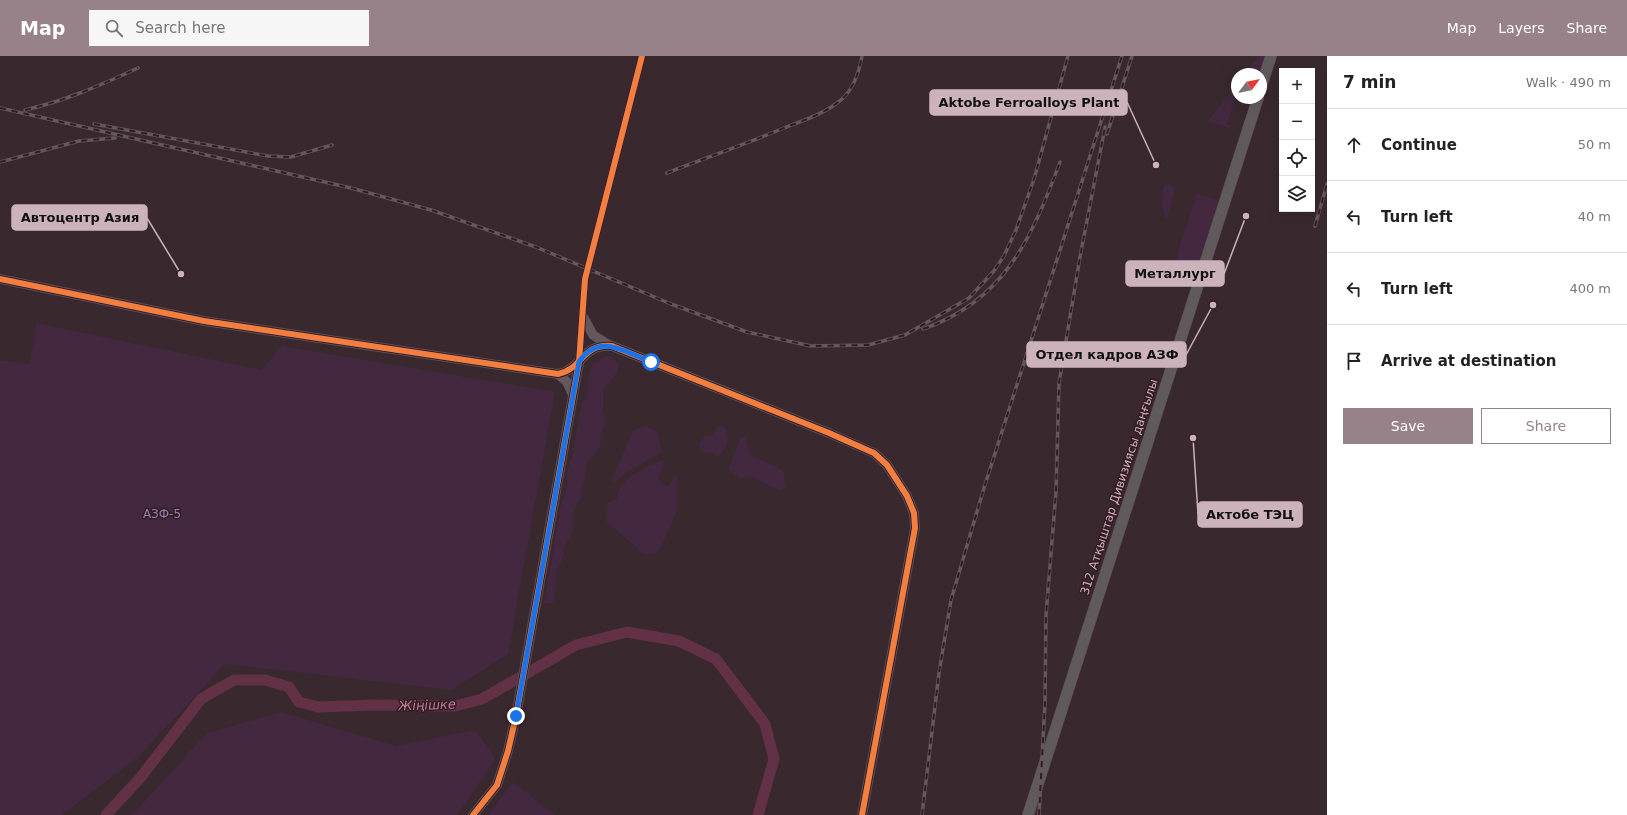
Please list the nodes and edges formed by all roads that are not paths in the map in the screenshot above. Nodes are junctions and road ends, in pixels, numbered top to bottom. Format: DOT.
graph roads {
  1 [pos="642,56"];
  2 [pos="1271,56"];
  3 [pos="1267,68"];
  4 [pos="1256,104"];
  5 [pos="0,279"];
  6 [pos="584,318"];
  7 [pos="612,346"];
  8 [pos="579,362"];
  9 [pos="558,374"];
  10 [pos="574,396"];
  11 [pos="473,815"];
  12 [pos="862,815"];
  13 [pos="1028,815"];
  1 -- 6 [label="street"];
  2 -- 3 [label="highway"];
  4 -- 13 [label="highway, 312 Атқыштар Дивизиясы даңғылы"];
  5 -- 9 [label="street"];
  6 -- 7 [label="street"];
  6 -- 8 [label="street"];
  7 -- 8 [label="street"];
  7 -- 12 [label="street"];
  8 -- 9 [label="street"];
  8 -- 10 [label="street"];
  9 -- 10 [label="street"];
  10 -- 11 [label="street"];
}
